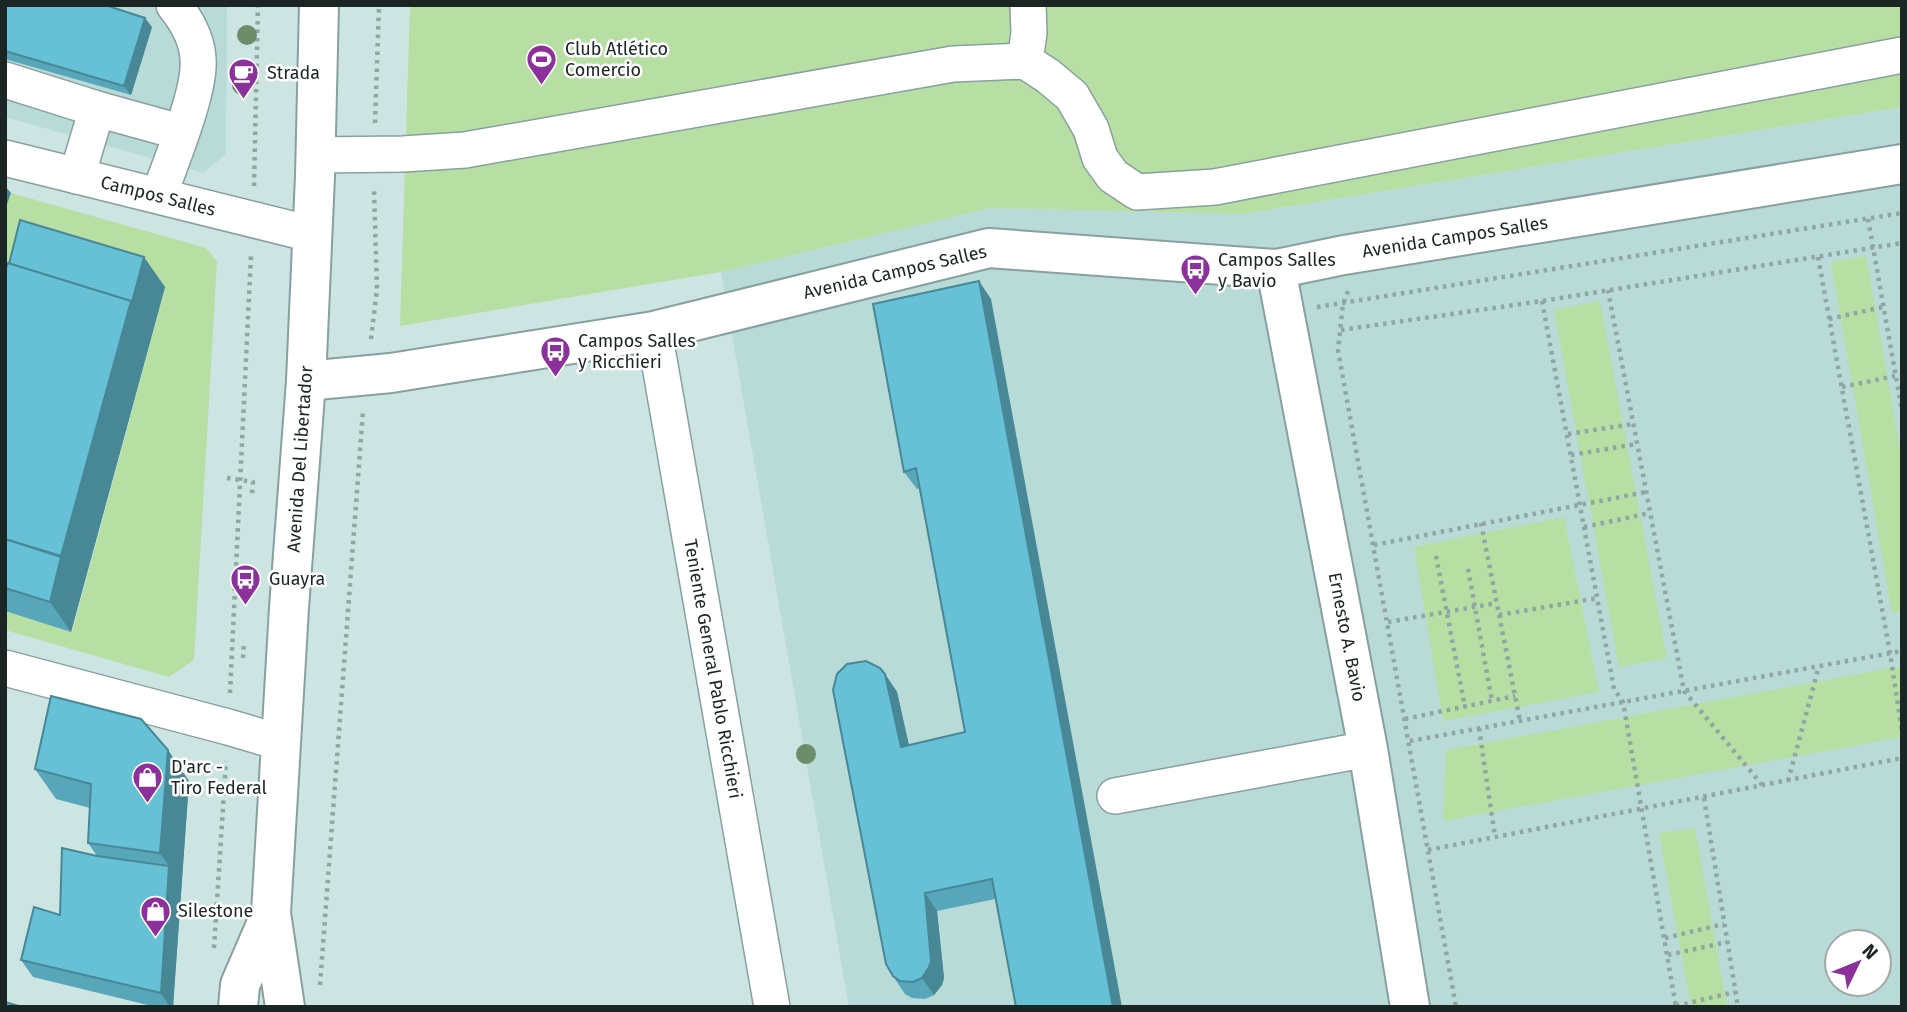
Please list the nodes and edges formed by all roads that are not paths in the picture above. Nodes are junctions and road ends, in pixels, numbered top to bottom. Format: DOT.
graph roads {
  1 [pos="174,5"];
  2 [pos="319,5"];
  3 [pos="1028,5"];
  4 [pos="1902,55"];
  5 [pos="1025,61"];
  6 [pos="5,80"];
  7 [pos="97,109"];
  8 [pos="180,132"];
  9 [pos="316,155"];
  10 [pos="5,158"];
  11 [pos="1902,164"];
  12 [pos="77,176"];
  13 [pos="159,196"];
  14 [pos="312,234"];
  15 [pos="1276,269"];
  16 [pos="654,331"];
  17 [pos="306,382"];
  18 [pos="5,668"];
  19 [pos="282,743"];
  20 [pos="1368,749"];
  21 [pos="1115,796"];
  22 [pos="271,913"];
  23 [pos="238,1007"];
  24 [pos="285,1007"];
  25 [pos="772,1007"];
  26 [pos="1410,1007"];
  1 -- 8 [label="street"];
  2 -- 9 [label="main road, Avenida Del Libertador"];
  3 -- 5 [label="street"];
  4 -- 5 [label="street"];
  5 -- 9 [label="street"];
  6 -- 7 [label="street"];
  7 -- 8 [label="street"];
  7 -- 12 [label="street"];
  8 -- 13 [label="street"];
  9 -- 14 [label="main road, Avenida Del Libertador"];
  10 -- 12 [label="street, Campos Salles"];
  11 -- 15 [label="main road, Avenida Campos Salles"];
  12 -- 13 [label="street, Campos Salles"];
  13 -- 14 [label="street, Campos Salles"];
  14 -- 17 [label="main road, Avenida Del Libertador"];
  15 -- 16 [label="main road, Avenida Campos Salles"];
  15 -- 20 [label="main road, Ernesto A. Bavio"];
  16 -- 17 [label="main road, Avenida Campos Salles"];
  16 -- 25 [label="street, Teniente General Pablo Ricchieri"];
  17 -- 19 [label="main road, Avenida Del Libertador"];
  18 -- 19 [label="street"];
  19 -- 22 [label="main road, Avenida Del Libertador"];
  20 -- 21 [label="street"];
  20 -- 26 [label="main road, Ernesto A. Bavio"];
  22 -- 23 [label="main road, Avenida Del Libertador"];
  22 -- 24 [label="main road, Avenida Del Libertador"];
}
